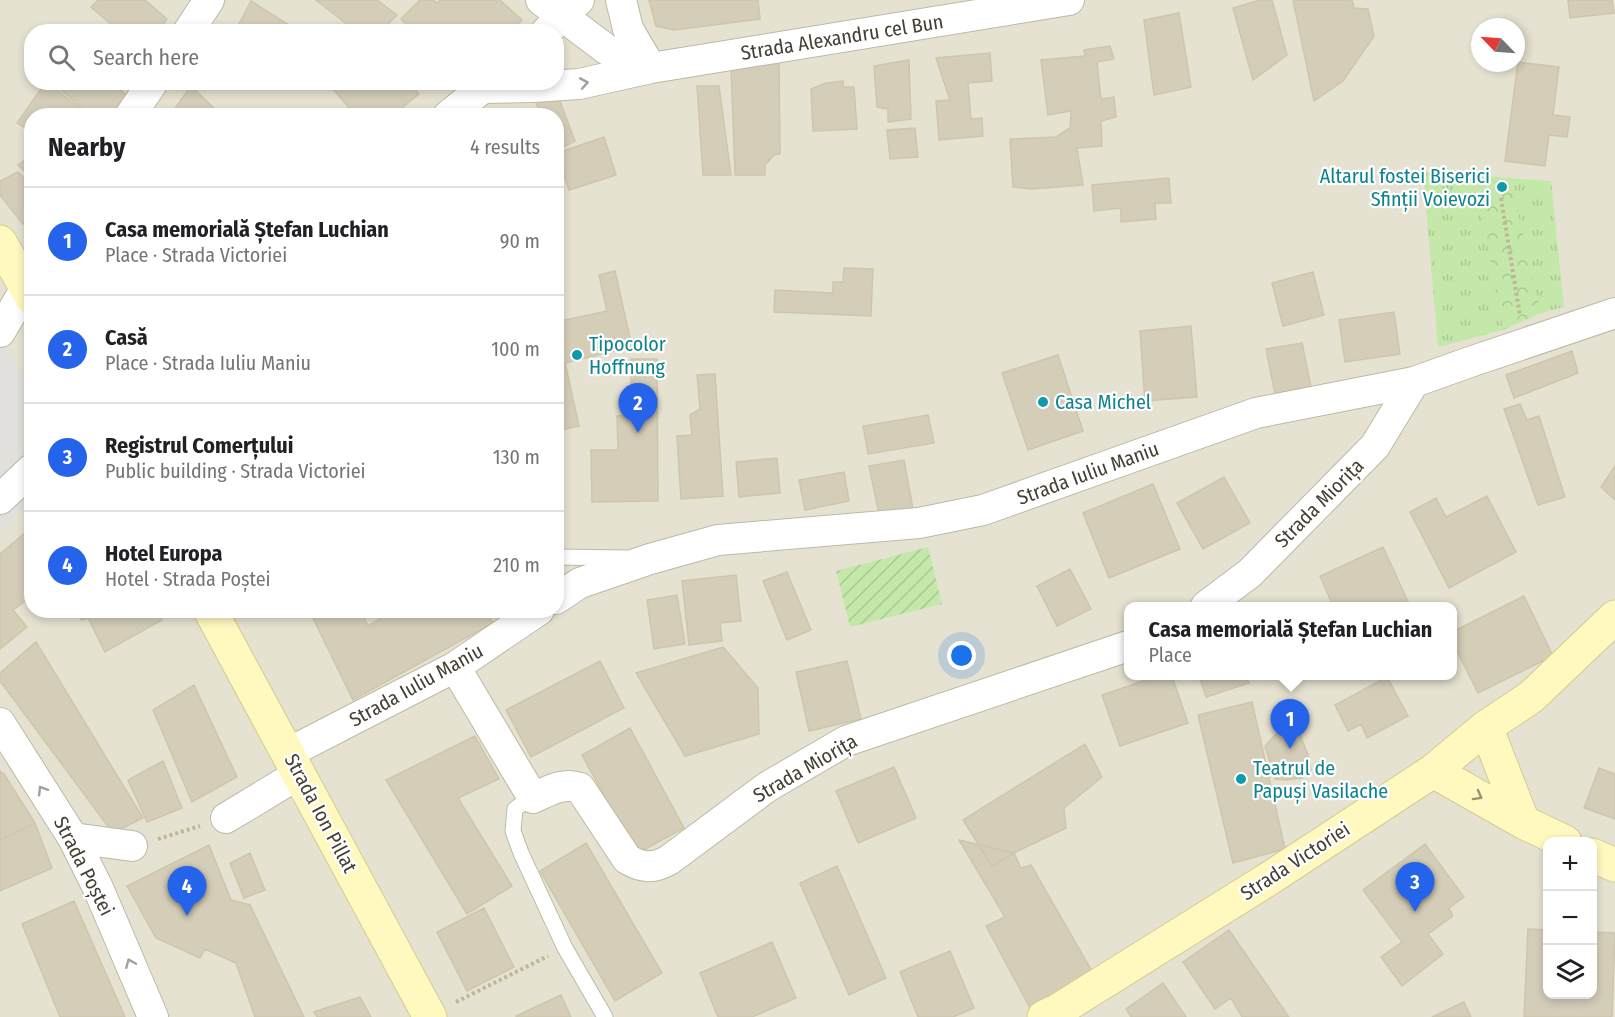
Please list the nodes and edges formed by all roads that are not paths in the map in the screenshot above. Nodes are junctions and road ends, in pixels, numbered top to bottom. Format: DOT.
graph roads {
  1 [pos="209,0"];
  2 [pos="621,0"];
  3 [pos="1069,0"];
  4 [pos="557,12"];
  5 [pos="193,24"];
  6 [pos="651,68"];
  7 [pos="564,85"];
  8 [pos="148,90"];
  9 [pos="481,90"];
  10 [pos="135,108"];
  11 [pos="458,108"];
  12 [pos="0,242"];
  13 [pos="24,280"];
  14 [pos="24,296"];
  15 [pos="1615,313"];
  16 [pos="0,332"];
  17 [pos="1414,382"];
  18 [pos="24,476"];
  19 [pos="0,499"];
  20 [pos="564,557"];
  21 [pos="650,559"];
  22 [pos="564,594"];
  23 [pos="1211,602"];
  24 [pos="1615,617"];
  25 [pos="214,618"];
  26 [pos="522,618"];
  27 [pos="1124,646"];
  28 [pos="455,668"];
  29 [pos="0,723"];
  30 [pos="1486,727"];
  31 [pos="294,764"];
  32 [pos="1433,771"];
  33 [pos="533,798"];
  34 [pos="226,818"];
  35 [pos="1523,822"];
  36 [pos="1554,837"];
  37 [pos="73,838"];
  38 [pos="132,846"];
  39 [pos="1597,857"];
  40 [pos="1615,865"];
  41 [pos="1054,1015"];
  42 [pos="153,1017"];
  43 [pos="430,1017"];
  44 [pos="605,1017"];
  1 -- 5 [label="street"];
  2 -- 6 [label="street"];
  3 -- 6 [label="street, Strada Alexandru cel Bun"];
  4 -- 6 [label="street, Strada Alexandru cel Bun"];
  7 -- 6 [label="street, Strada Alexandru cel Bun, one-way"];
  8 -- 10 [label="street"];
  9 -- 11 [label="street"];
  12 -- 13 [label="street"];
  14 -- 16 [label="street"];
  15 -- 17 [label="street, Strada Iuliu Maniu"];
  17 -- 21 [label="street, Strada Iuliu Maniu"];
  17 -- 23 [label="street, Strada Miorița"];
  18 -- 19 [label="street"];
  20 -- 21 [label="lane"];
  21 -- 22 [label="street, Strada Iuliu Maniu"];
  24 -- 30 [label="street, Strada Victoriei"];
  25 -- 31 [label="street, Strada Ion Pillat"];
  26 -- 28 [label="street, Strada Iuliu Maniu"];
  27 -- 33 [label="street, Strada Miorița"];
  28 -- 31 [label="street, Strada Iuliu Maniu"];
  28 -- 33 [label="street"];
  37 -- 29 [label="street, Strada Poștei, one-way"];
  30 -- 32 [label="street, Strada Victoriei"];
  30 -- 35 [label="street"];
  31 -- 34 [label="street, Strada Iuliu Maniu"];
  31 -- 43 [label="street, Strada Ion Pillat"];
  32 -- 35 [label="street, one-way"];
  32 -- 41 [label="street, Strada Victoriei"];
  33 -- 44 [label="lane, Strada Miorița"];
  35 -- 36 [label="street"];
  37 -- 38 [label="street"];
  42 -- 37 [label="street, Strada Poștei, one-way"];
  39 -- 40 [label="street"];
}
